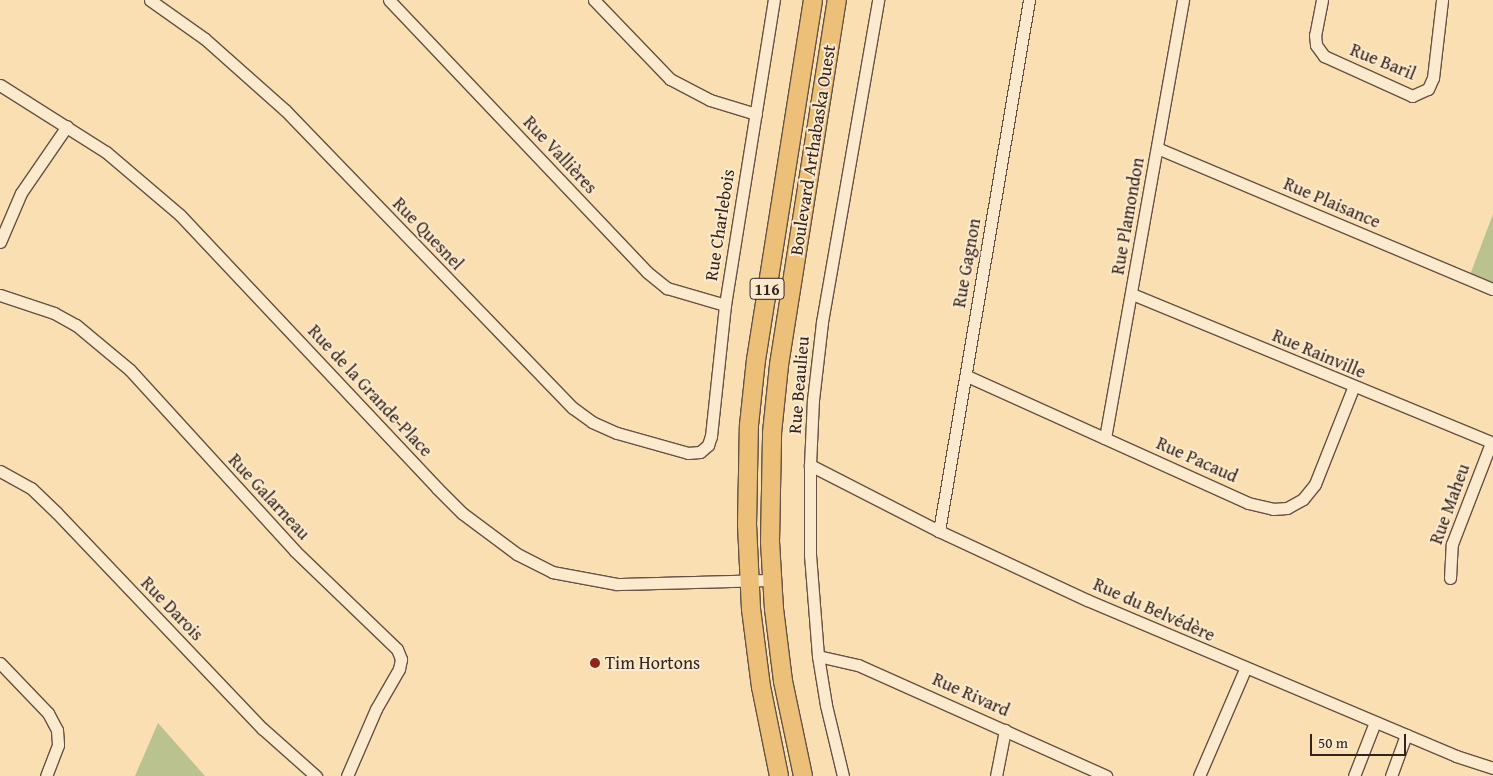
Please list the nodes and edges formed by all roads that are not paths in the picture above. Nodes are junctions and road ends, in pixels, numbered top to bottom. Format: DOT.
graph roads {
  1 [pos="150,0"];
  2 [pos="389,0"];
  3 [pos="594,0"];
  4 [pos="774,0"];
  5 [pos="813,0"];
  6 [pos="837,0"];
  7 [pos="878,0"];
  8 [pos="1029,0"];
  9 [pos="1183,0"];
  10 [pos="1322,0"];
  11 [pos="1442,0"];
  12 [pos="0,85"];
  13 [pos="756,114"];
  14 [pos="67,126"];
  15 [pos="1157,148"];
  16 [pos="0,242"];
  17 [pos="1493,289"];
  18 [pos="1132,294"];
  19 [pos="0,295"];
  20 [pos="725,305"];
  21 [pos="967,376"];
  22 [pos="1353,388"];
  23 [pos="1105,438"];
  24 [pos="1492,443"];
  25 [pos="700,452"];
  26 [pos="810,465"];
  27 [pos="0,471"];
  28 [pos="939,531"];
  29 [pos="1450,578"];
  30 [pos="750,580"];
  31 [pos="772,580"];
  32 [pos="818,656"];
  33 [pos="0,663"];
  34 [pos="1245,669"];
  35 [pos="1375,722"];
  36 [pos="1005,730"];
  37 [pos="1406,735"];
  38 [pos="1493,768"];
  39 [pos="46,776"];
  40 [pos="316,776"];
  41 [pos="347,776"];
  42 [pos="779,776"];
  43 [pos="803,776"];
  44 [pos="843,776"];
  45 [pos="996,776"];
  46 [pos="1106,776"];
  47 [pos="1199,776"];
  48 [pos="1354,776"];
  49 [pos="1391,776"];
  1 -- 25 [label="street, Rue Quesnel"];
  2 -- 20 [label="street, Rue Vallières"];
  3 -- 13 [label="street"];
  4 -- 13 [label="street, Rue Charlebois"];
  5 -- 30 [label="main road, Boulevard Arthabaska Ouest / 116"];
  6 -- 31 [label="main road, Boulevard Arthabaska Ouest / 116"];
  7 -- 26 [label="street, Rue Beaulieu"];
  8 -- 21 [label="street, Rue Gagnon"];
  9 -- 15 [label="street, Rue Plamondon"];
  10 -- 11 [label="street, Rue Baril"];
  12 -- 14 [label="street, Rue de la Grande-Place"];
  13 -- 20 [label="street, Rue Charlebois"];
  14 -- 16 [label="street"];
  14 -- 30 [label="street, Rue de la Grande-Place"];
  15 -- 17 [label="street, Rue Plaisance"];
  15 -- 18 [label="street, Rue Plamondon"];
  18 -- 22 [label="street, Rue Rainville"];
  18 -- 23 [label="street, Rue Plamondon"];
  19 -- 41 [label="street, Rue Galarneau"];
  20 -- 25 [label="street, Rue Charlebois"];
  21 -- 23 [label="street, Rue Pacaud"];
  21 -- 28 [label="street, Rue Gagnon"];
  22 -- 23 [label="street, Rue Pacaud"];
  22 -- 24 [label="street, Rue Rainville"];
  24 -- 29 [label="street, Rue Maheu"];
  26 -- 28 [label="street, Rue du Belvédère"];
  26 -- 32 [label="street, Rue Beaulieu"];
  27 -- 40 [label="street, Rue Darois"];
  28 -- 34 [label="street, Rue du Belvédère"];
  30 -- 31 [label="street, Rue de la Grande-Place"];
  30 -- 42 [label="main road, Boulevard Arthabaska Ouest / 116"];
  31 -- 43 [label="main road, Boulevard Arthabaska Ouest / 116"];
  32 -- 36 [label="street, Rue Rivard"];
  32 -- 44 [label="street, Rue Beaulieu"];
  33 -- 39 [label="street"];
  34 -- 35 [label="street, Rue du Belvédère"];
  34 -- 47 [label="street"];
  35 -- 37 [label="street, Rue du Belvédère"];
  35 -- 48 [label="street"];
  36 -- 45 [label="street"];
  36 -- 46 [label="street, Rue Rivard"];
  37 -- 38 [label="street, Rue du Belvédère"];
  37 -- 49 [label="street"];
}
